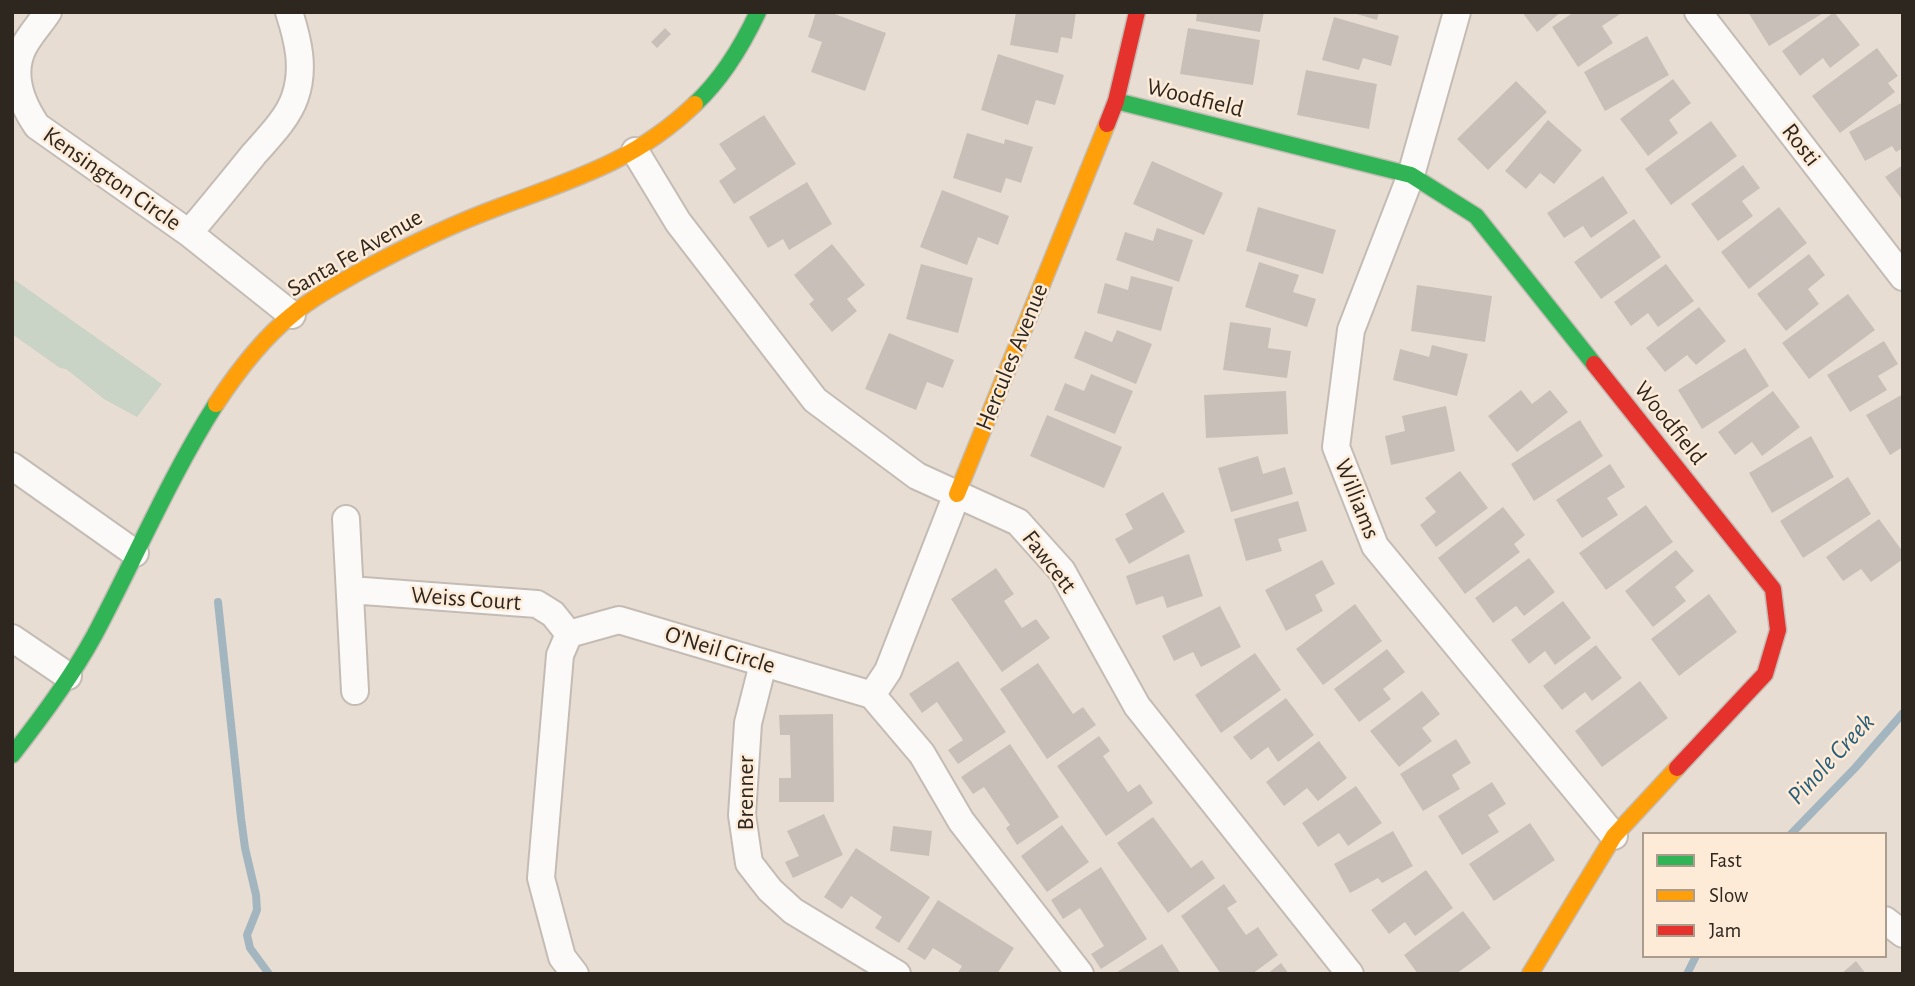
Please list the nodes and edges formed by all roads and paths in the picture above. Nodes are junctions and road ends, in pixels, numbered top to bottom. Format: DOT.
graph roads {
  1 [pos="48,12"];
  2 [pos="289,12"];
  3 [pos="758,12"];
  4 [pos="1136,12"];
  5 [pos="1457,12"];
  6 [pos="1699,12"];
  7 [pos="1116,101"];
  8 [pos="635,151"];
  9 [pos="1411,175"];
  10 [pos="189,233"];
  11 [pos="1903,277"];
  12 [pos="292,315"];
  13 [pos="12,466"];
  14 [pos="957,494"];
  15 [pos="346,519"];
  16 [pos="135,554"];
  17 [pos="350,590"];
  18 [pos="569,634"];
  19 [pos="12,638"];
  20 [pos="763,664"];
  21 [pos="68,676"];
  22 [pos="355,691"];
  23 [pos="872,695"];
  24 [pos="12,755"];
  25 [pos="1614,836"];
  26 [pos="1887,922"];
  27 [pos="1903,934"];
  28 [pos="575,974"];
  29 [pos="897,974"];
  30 [pos="1080,974"];
  31 [pos="1350,974"];
  32 [pos="1530,974"];
  1 -- 10 [label="street, Kensington Circle"];
  2 -- 10 [label="street, Kensington Circle"];
  3 -- 8 [label="street, Santa Fe Avenue"];
  4 -- 7 [label="street, Hercules Avenue"];
  5 -- 9 [label="street, Williams"];
  6 -- 11 [label="street, Rosti"];
  7 -- 9 [label="street, Woodfield"];
  7 -- 14 [label="street, Hercules Avenue"];
  8 -- 12 [label="street, Santa Fe Avenue"];
  8 -- 14 [label="street, Fawcett"];
  9 -- 25 [label="street, Williams"];
  9 -- 25 [label="street, Woodfield"];
  10 -- 12 [label="street, Kensington Circle"];
  12 -- 16 [label="street, Santa Fe Avenue"];
  13 -- 16 [label="street"];
  14 -- 23 [label="street, Hercules Avenue"];
  14 -- 31 [label="street, Fawcett"];
  15 -- 17 [label="street"];
  16 -- 21 [label="street, Santa Fe Avenue"];
  17 -- 18 [label="street, Weiss Court"];
  17 -- 22 [label="street"];
  18 -- 20 [label="street, O'Neil Circle"];
  18 -- 28 [label="street"];
  19 -- 21 [label="street"];
  20 -- 23 [label="street, O'Neil Circle"];
  20 -- 29 [label="street, Brenner"];
  21 -- 24 [label="street, Santa Fe Avenue"];
  23 -- 30 [label="street"];
  25 -- 32 [label="street, Woodfield"];
  26 -- 27 [label="street"];
}
